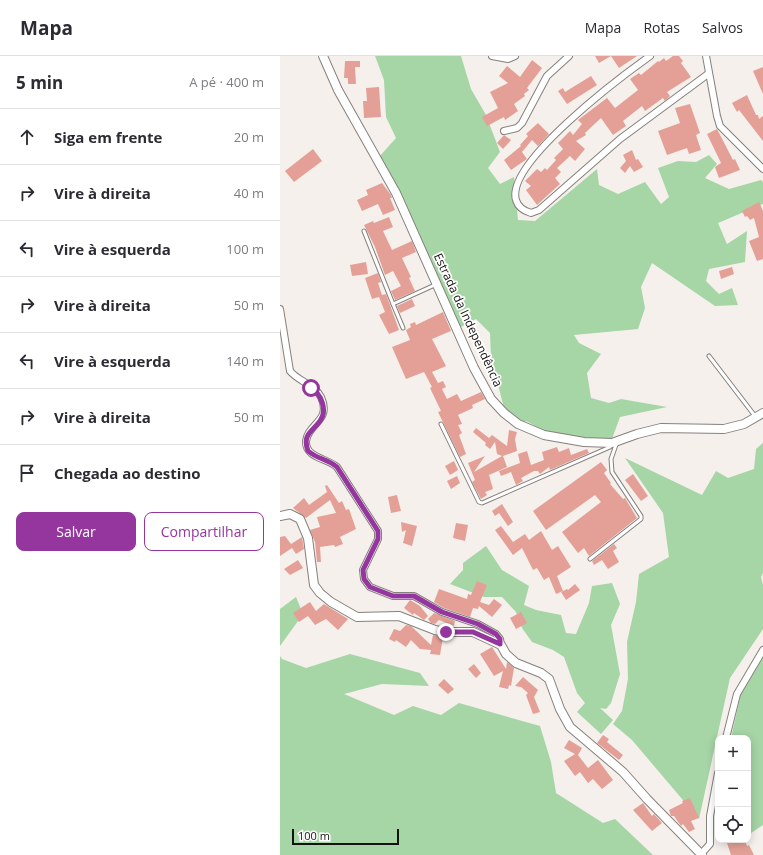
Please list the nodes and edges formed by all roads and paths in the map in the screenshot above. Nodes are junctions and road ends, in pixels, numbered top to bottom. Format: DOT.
graph roads {
  1 [pos="323,56"];
  2 [pos="492,56"];
  3 [pos="515,56"];
  4 [pos="569,56"];
  5 [pos="650,56"];
  6 [pos="698,56"];
  7 [pos="705,56"];
  8 [pos="708,74"];
  9 [pos="504,132"];
  10 [pos="763,169"];
  11 [pos="364,231"];
  12 [pos="437,284"];
  13 [pos="393,304"];
  14 [pos="280,309"];
  15 [pos="403,328"];
  16 [pos="709,356"];
  17 [pos="760,415"];
  18 [pos="441,424"];
  19 [pos="614,443"];
  20 [pos="280,516"];
  21 [pos="590,559"];
  22 [pos="500,644"];
  23 [pos="763,650"];
  24 [pos="727,735"];
  25 [pos="715,789"];
  26 [pos="701,854"];
  1 -- 12 [label="street, Estrada da Independência"];
  2 -- 3 [label="street"];
  4 -- 9 [label="street"];
  5 -- 8 [label="street"];
  6 -- 7 [label="street"];
  7 -- 8 [label="street"];
  8 -- 10 [label="street"];
  11 -- 13 [label="lane"];
  12 -- 13 [label="lane"];
  12 -- 19 [label="street, Estrada da Independência"];
  13 -- 15 [label="lane"];
  14 -- 22 [label="street"];
  16 -- 17 [label="lane"];
  17 -- 19 [label="street, Estrada da Independência"];
  18 -- 19 [label="lane"];
  19 -- 21 [label="lane"];
  20 -- 22 [label="street"];
  22 -- 26 [label="street"];
  23 -- 24 [label="street"];
  25 -- 26 [label="street"];
}
